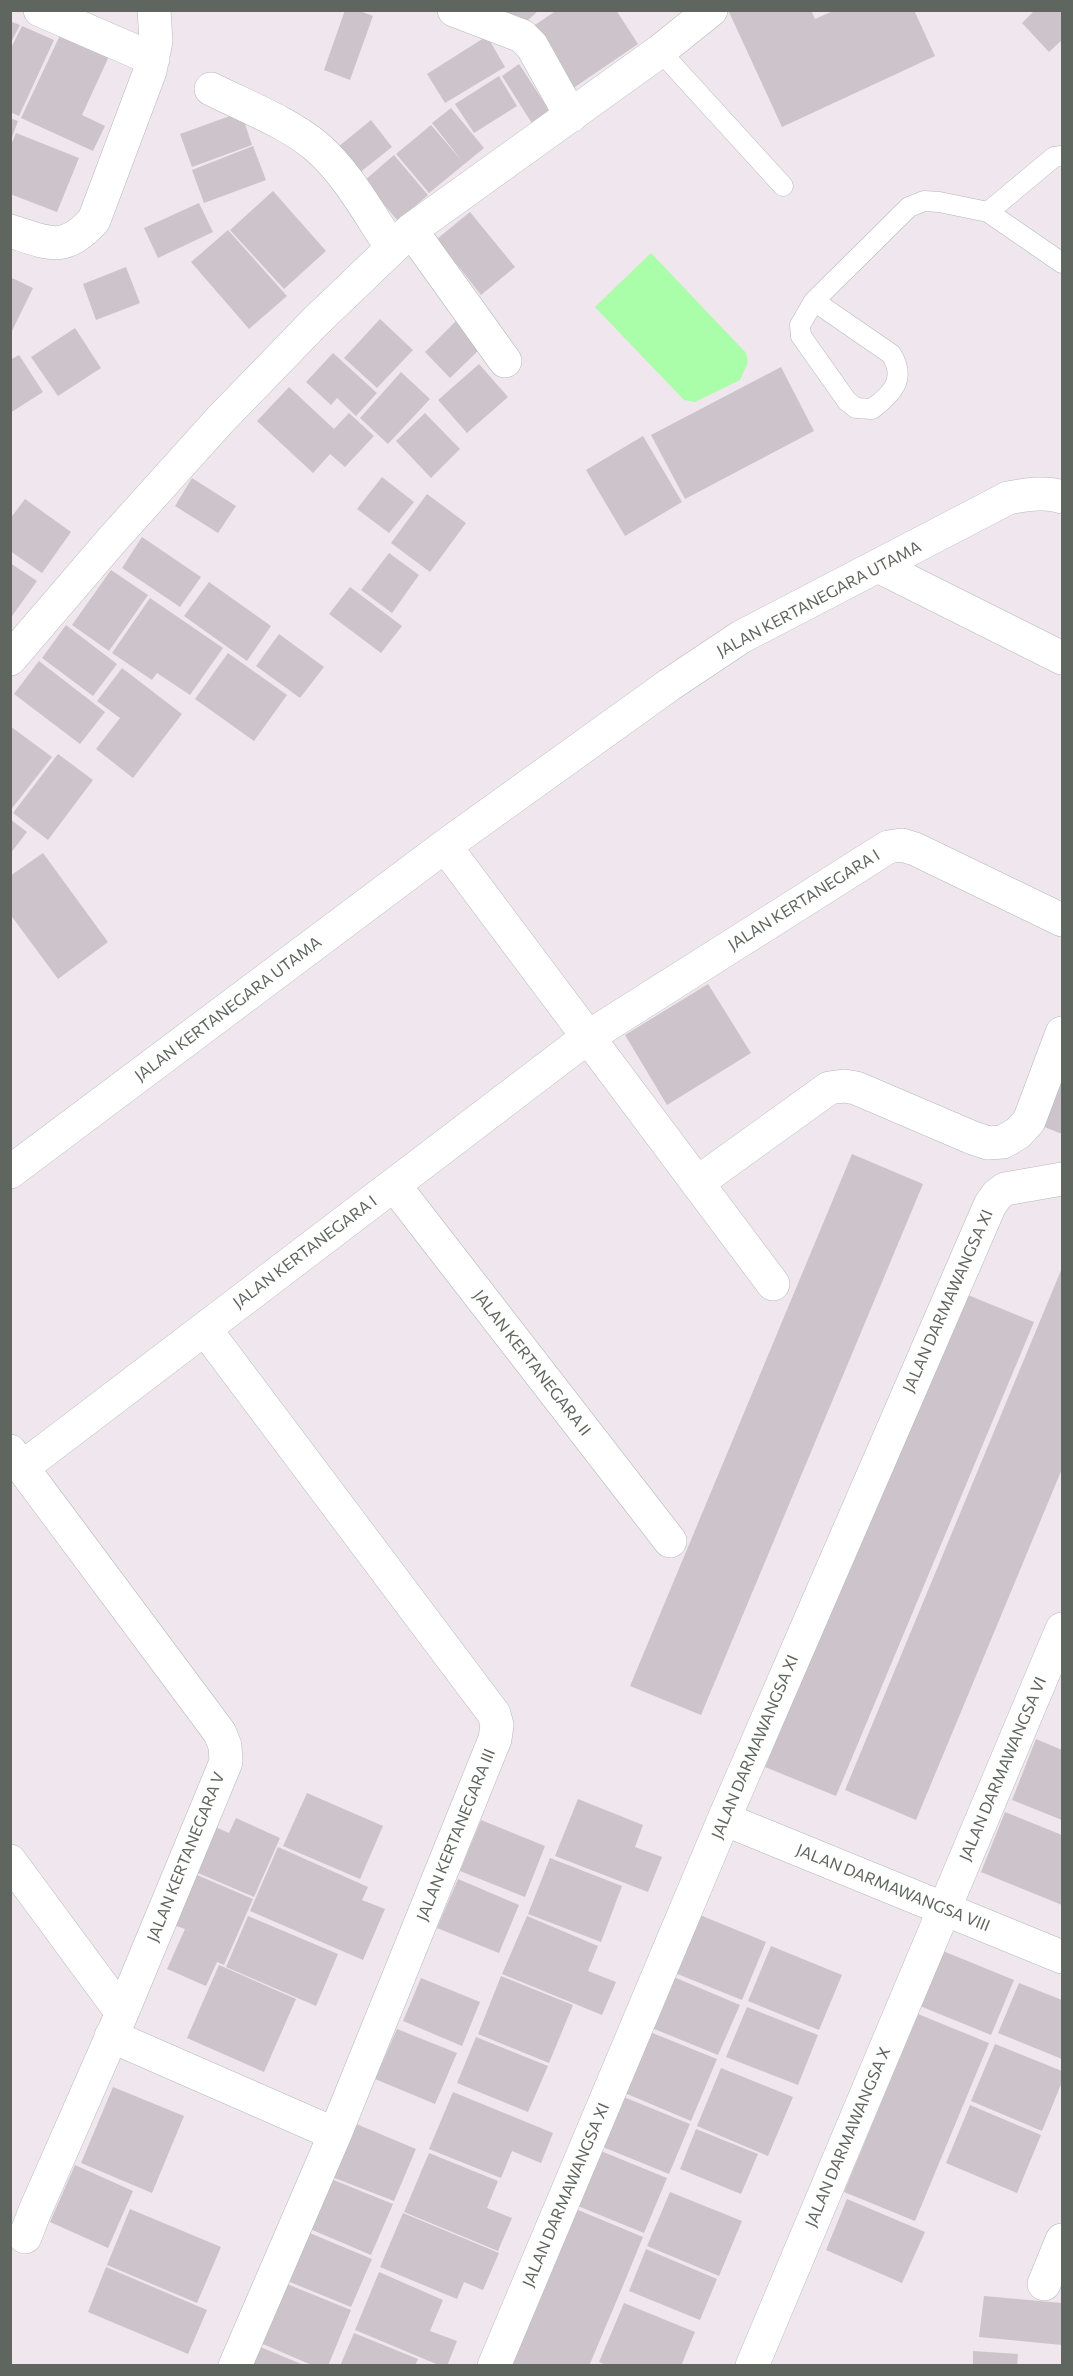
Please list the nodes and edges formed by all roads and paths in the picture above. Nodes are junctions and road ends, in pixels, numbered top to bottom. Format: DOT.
graph roads {
  1 [pos="40,10"];
  2 [pos="154,10"];
  3 [pos="454,10"];
  4 [pos="711,10"];
  5 [pos="660,51"];
  6 [pos="153,59"];
  7 [pos="211,89"];
  8 [pos="571,116"];
  9 [pos="1062,156"];
  10 [pos="783,186"];
  11 [pos="988,212"];
  12 [pos="10,231"];
  13 [pos="401,239"];
  14 [pos="1062,263"];
  15 [pos="814,301"];
  16 [pos="505,361"];
  17 [pos="1062,497"];
  18 [pos="878,566"];
  19 [pos="1062,658"];
  20 [pos="10,659"];
  21 [pos="445,846"];
  22 [pos="1062,920"];
  23 [pos="1062,1033"];
  24 [pos="588,1037"];
  25 [pos="10,1172"];
  26 [pos="1062,1179"];
  27 [pos="697,1183"];
  28 [pos="394,1185"];
  29 [pos="773,1284"];
  30 [pos="205,1329"];
  31 [pos="17,1459"];
  32 [pos="670,1541"];
  33 [pos="1062,1629"];
  34 [pos="1051,1687"];
  35 [pos="724,1819"];
  36 [pos="10,1861"];
  37 [pos="944,1908"];
  38 [pos="1062,1957"];
  39 [pos="117,2025"];
  40 [pos="335,2134"];
  41 [pos="24,2217"];
  42 [pos="1062,2240"];
  43 [pos="1044,2283"];
  44 [pos="235,2366"];
  45 [pos="494,2366"];
  46 [pos="752,2366"];
  1 -- 6 [label="street"];
  2 -- 6 [label="street"];
  3 -- 8 [label="street"];
  4 -- 5 [label="street"];
  5 -- 8 [label="street"];
  5 -- 10 [label="lane"];
  6 -- 12 [label="street"];
  7 -- 13 [label="street"];
  8 -- 13 [label="street"];
  9 -- 11 [label="lane"];
  11 -- 14 [label="lane"];
  11 -- 15 [label="lane"];
  13 -- 16 [label="street"];
  13 -- 20 [label="street"];
  15 -- 15 [label="lane"];
  17 -- 18 [label="street, JALAN KERTANEGARA UTAMA"];
  18 -- 19 [label="street"];
  18 -- 21 [label="street, JALAN KERTANEGARA UTAMA"];
  21 -- 24 [label="street"];
  21 -- 25 [label="street, JALAN KERTANEGARA UTAMA"];
  22 -- 24 [label="street, JALAN KERTANEGARA I"];
  23 -- 27 [label="street"];
  24 -- 27 [label="street"];
  24 -- 28 [label="street, JALAN KERTANEGARA I"];
  26 -- 35 [label="street, JALAN DARMAWANGSA XI"];
  27 -- 29 [label="street"];
  28 -- 30 [label="street, JALAN KERTANEGARA I"];
  28 -- 32 [label="street, JALAN KERTANEGARA II"];
  30 -- 31 [label="street, JALAN KERTANEGARA I"];
  30 -- 40 [label="street, JALAN KERTANEGARA III"];
  31 -- 39 [label="street, JALAN KERTANEGARA V"];
  33 -- 34 [label="street, JALAN DARMAWANGSA VI"];
  34 -- 37 [label="street, JALAN DARMAWANGSA VI"];
  35 -- 37 [label="street, JALAN DARMAWANGSA VIII"];
  35 -- 45 [label="street, JALAN DARMAWANGSA XI"];
  36 -- 39 [label="street"];
  37 -- 38 [label="street, JALAN DARMAWANGSA VIII"];
  37 -- 46 [label="street, JALAN DARMAWANGSA X"];
  39 -- 40 [label="street"];
  39 -- 41 [label="street, JALAN KERTANEGARA V"];
  40 -- 44 [label="street, JALAN KERTANEGARA III"];
  42 -- 43 [label="street"];
}
